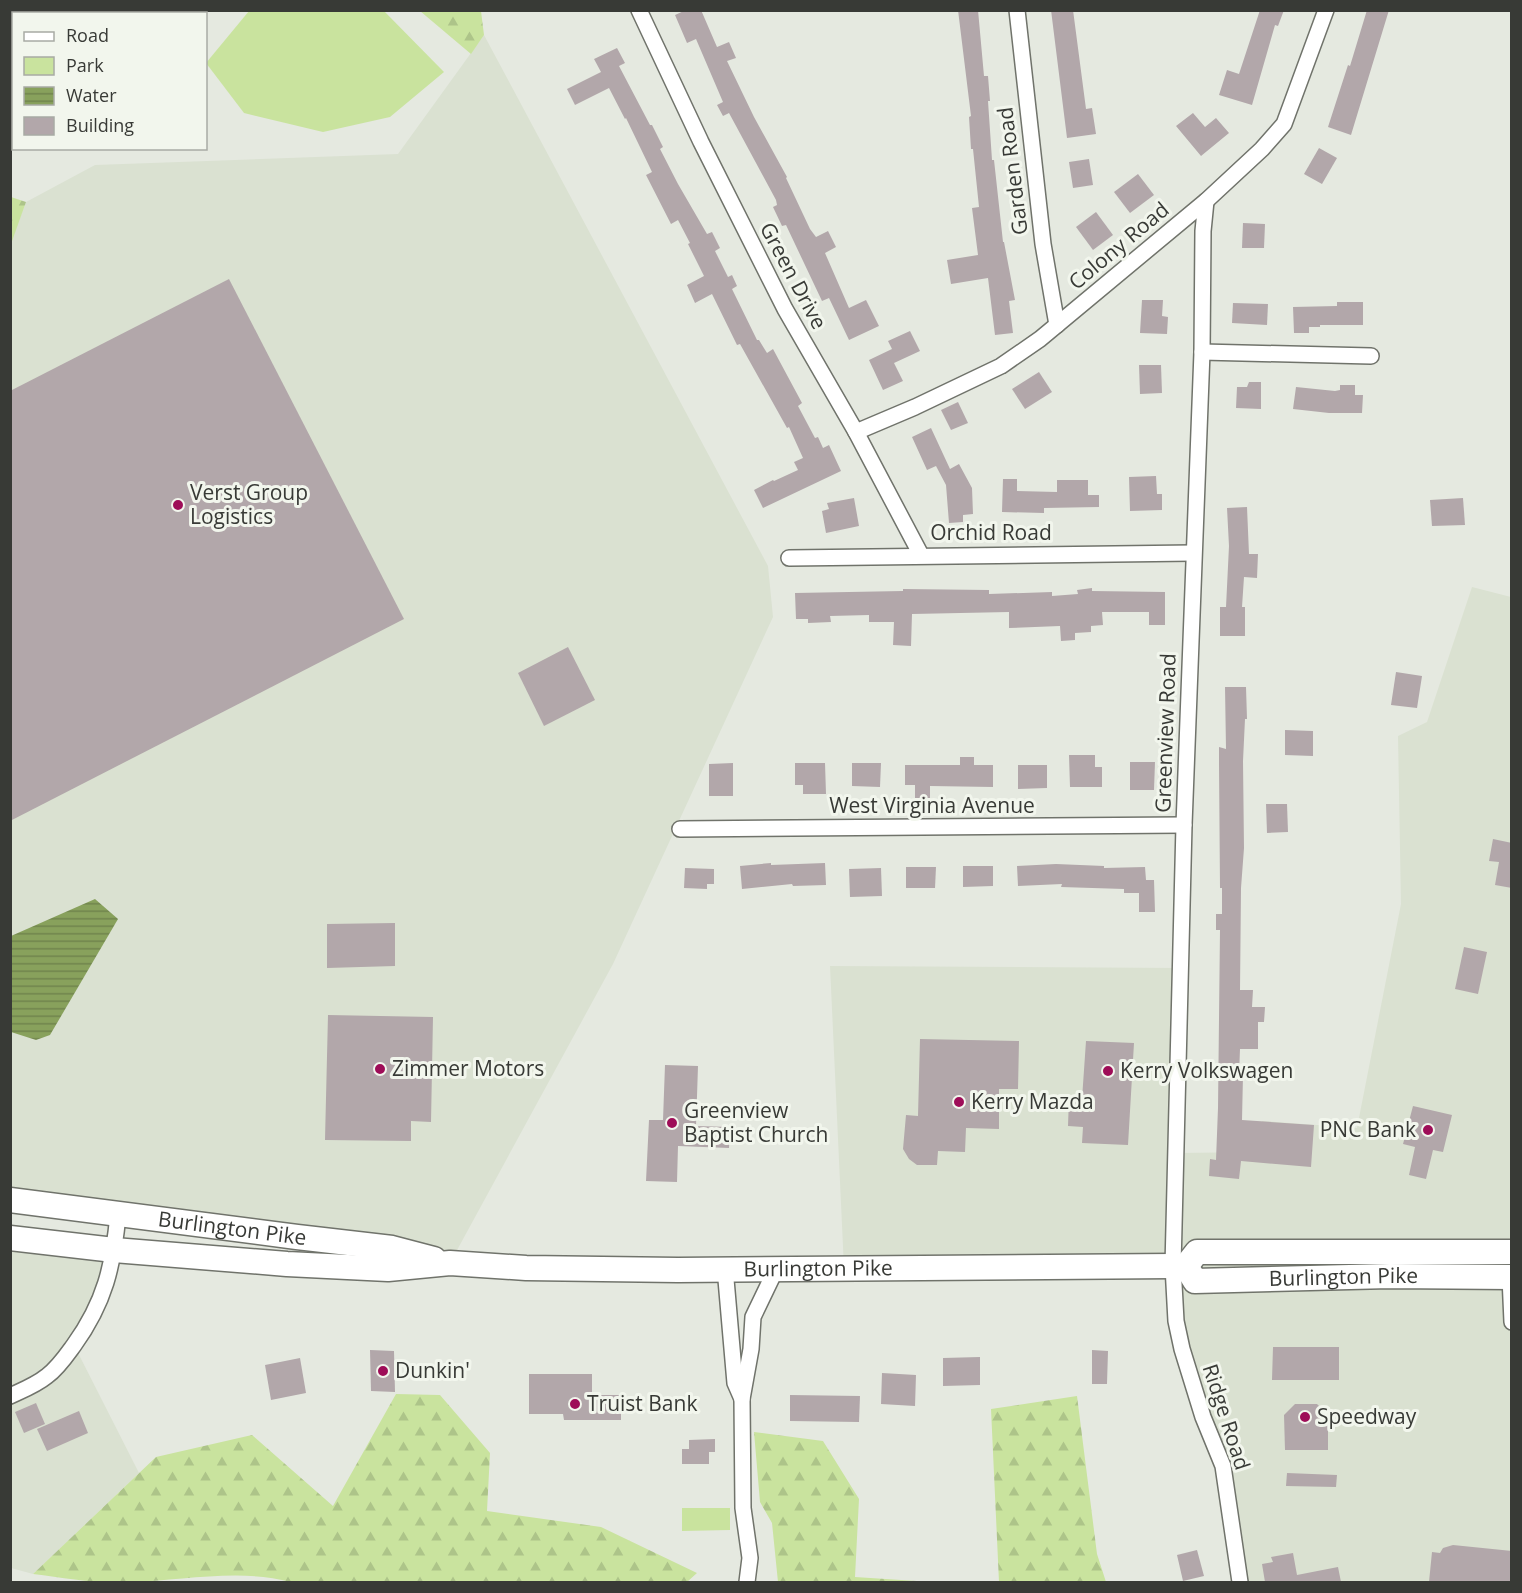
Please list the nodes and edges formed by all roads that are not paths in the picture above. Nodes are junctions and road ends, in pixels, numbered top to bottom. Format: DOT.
graph roads {
  1 [pos="639,10"];
  2 [pos="1017,10"];
  3 [pos="1326,10"];
  4 [pos="1206,201"];
  5 [pos="1057,325"];
  6 [pos="1202,352"];
  7 [pos="1371,356"];
  8 [pos="856,432"];
  9 [pos="1193,553"];
  10 [pos="921,555"];
  11 [pos="789,558"];
  12 [pos="1184,825"];
  13 [pos="680,829"];
  14 [pos="10,1200"];
  15 [pos="118,1215"];
  16 [pos="10,1238"];
  17 [pos="1511,1248"];
  18 [pos="114,1250"];
  19 [pos="450,1263"];
  20 [pos="1180,1266"];
  21 [pos="725,1268"];
  22 [pos="776,1269"];
  23 [pos="1511,1277"];
  24 [pos="1512,1322"];
  25 [pos="10,1396"];
  26 [pos="742,1399"];
  27 [pos="747,1582"];
  28 [pos="1240,1582"];
  1 -- 8 [label="street, Green Drive"];
  2 -- 5 [label="street, Garden Road"];
  3 -- 4 [label="street, Colony Road"];
  4 -- 5 [label="street, Colony Road"];
  4 -- 6 [label="street, Greenview Road"];
  5 -- 8 [label="street, Colony Road"];
  6 -- 7 [label="street"];
  6 -- 9 [label="street, Greenview Road"];
  8 -- 10 [label="street, Green Drive"];
  9 -- 10 [label="street, Orchid Road"];
  9 -- 12 [label="street, Greenview Road"];
  10 -- 11 [label="street, Orchid Road"];
  12 -- 13 [label="street, West Virginia Avenue"];
  12 -- 20 [label="street, Greenview Road"];
  14 -- 15 [label="main road, Burlington Pike"];
  15 -- 18 [label="street"];
  15 -- 19 [label="main road, Burlington Pike"];
  16 -- 18 [label="main road, Burlington Pike"];
  17 -- 20 [label="main road, Burlington Pike"];
  18 -- 19 [label="main road, Burlington Pike"];
  18 -- 25 [label="street"];
  19 -- 21 [label="main road, Burlington Pike"];
  20 -- 22 [label="main road, Burlington Pike"];
  20 -- 23 [label="main road, Burlington Pike"];
  20 -- 28 [label="street, Ridge Road"];
  21 -- 22 [label="main road, Burlington Pike"];
  21 -- 26 [label="street"];
  22 -- 26 [label="street"];
  23 -- 24 [label="street"];
  26 -- 27 [label="street"];
}
